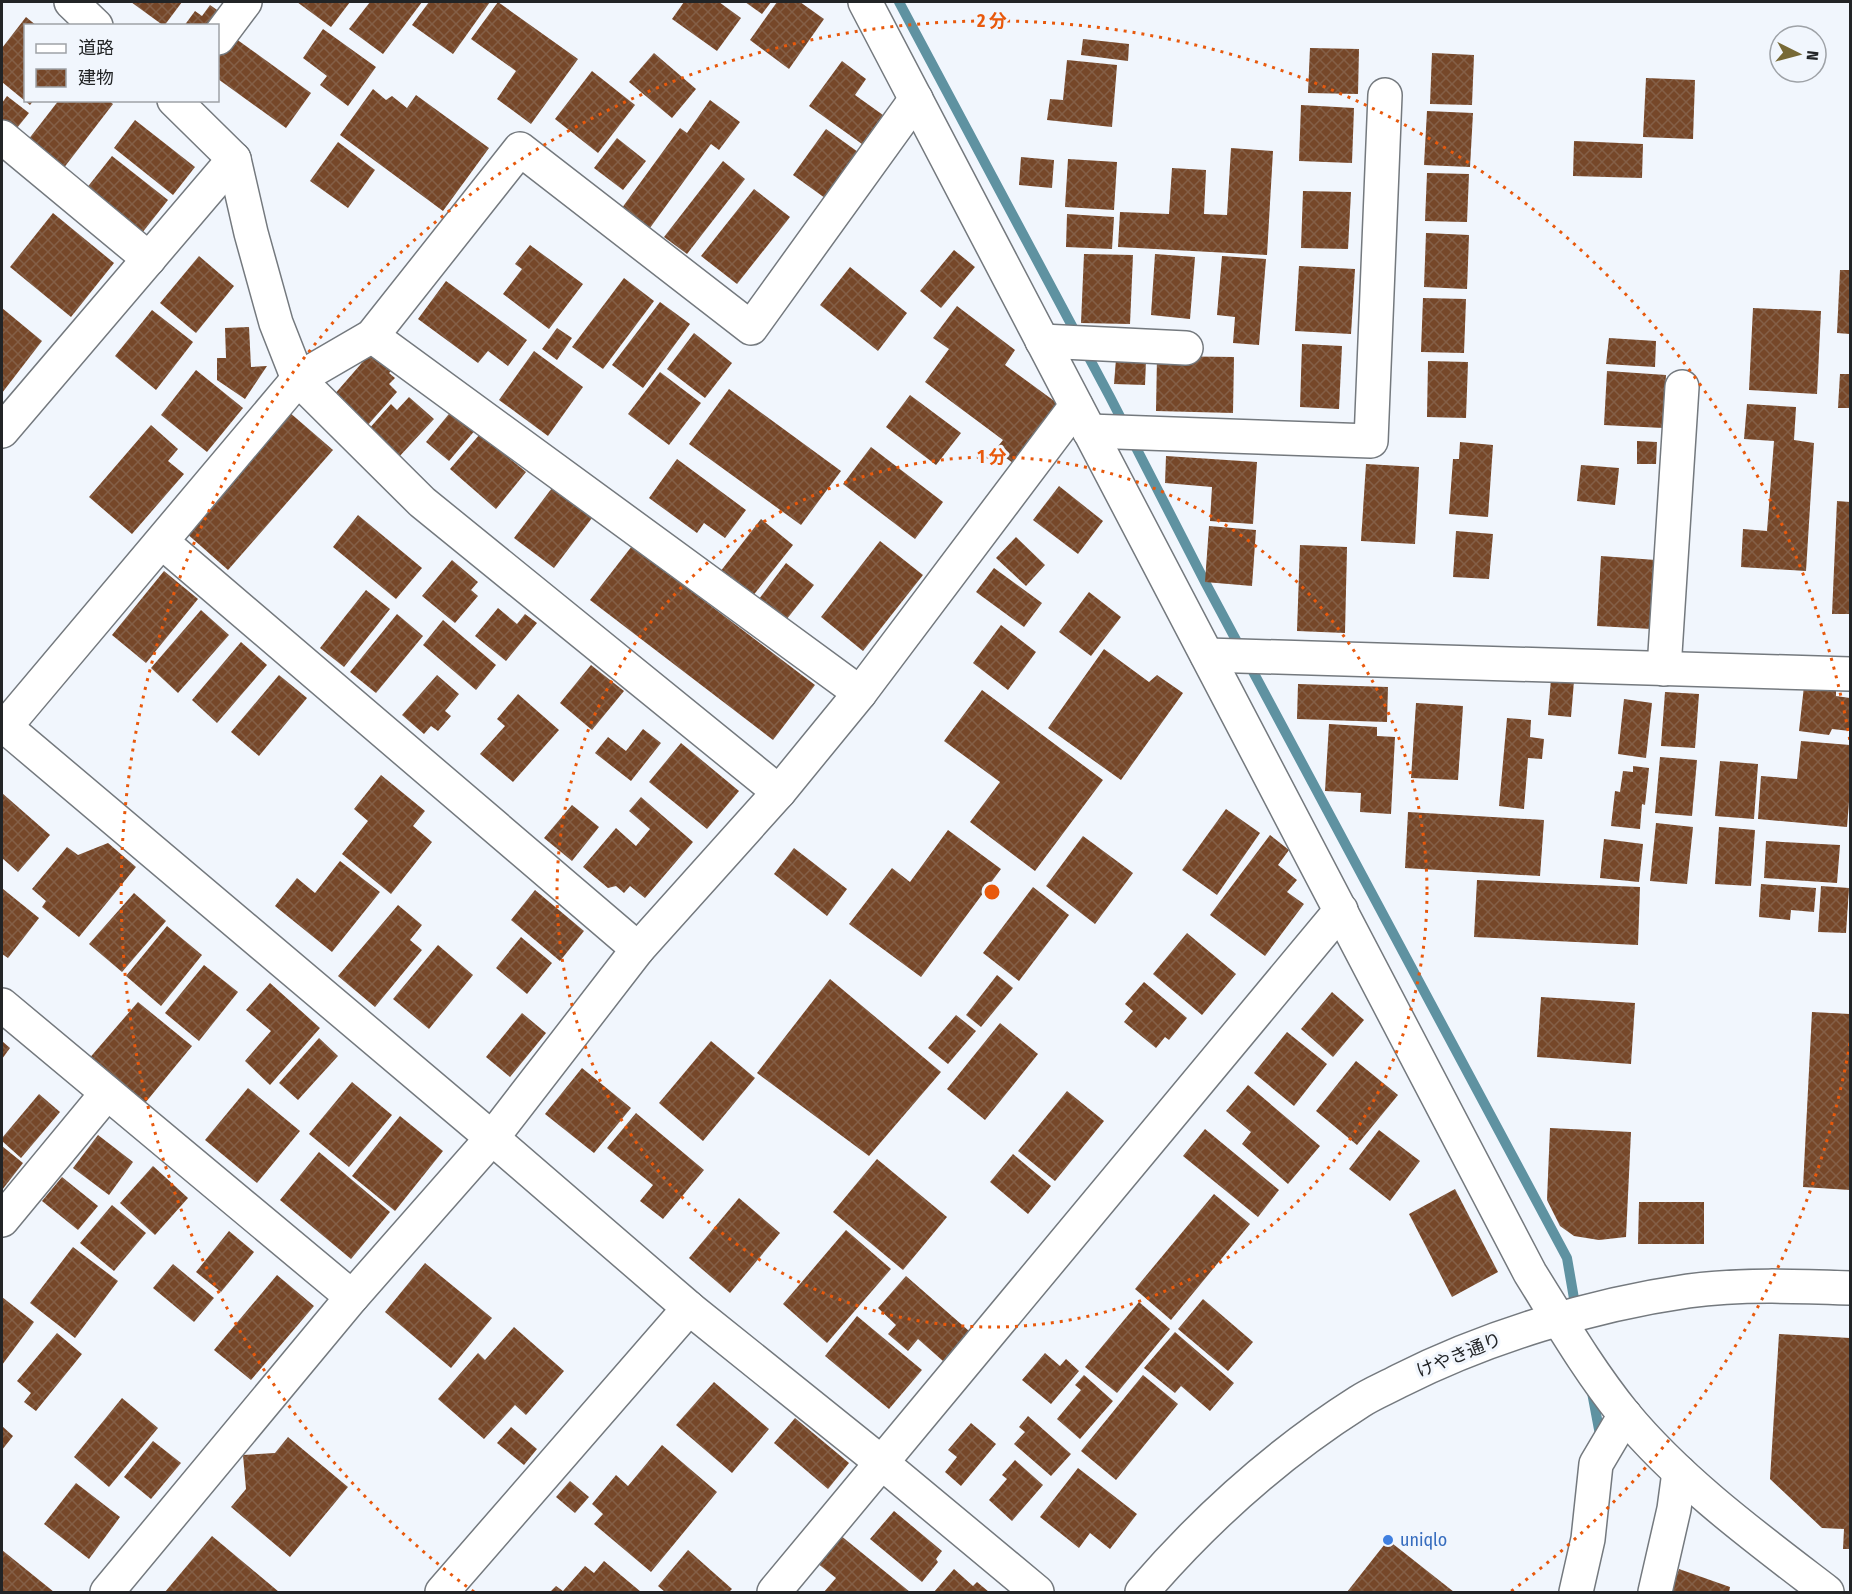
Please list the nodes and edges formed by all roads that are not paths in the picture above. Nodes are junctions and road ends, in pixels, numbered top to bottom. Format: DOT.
graph roads {
  1 [pos="71,2"];
  2 [pos="245,2"];
  3 [pos="865,2"];
  4 [pos="94,24"];
  5 [pos="219,37"];
  6 [pos="1384,95"];
  7 [pos="916,99"];
  8 [pos="176,102"];
  9 [pos="2,137"];
  10 [pos="234,159"];
  11 [pos="149,259"];
  12 [pos="372,336"];
  13 [pos="1042,342"];
  14 [pos="1186,348"];
  15 [pos="298,379"];
  16 [pos="1682,387"];
  17 [pos="1083,418"];
  18 [pos="2,431"];
  19 [pos="162,542"];
  20 [pos="1207,655"];
  21 [pos="1664,669"];
  22 [pos="1851,674"];
  23 [pos="860,693"];
  24 [pos="3,726"];
  25 [pos="779,792"];
  26 [pos="1341,910"];
  27 [pos="638,949"];
  28 [pos="2,1005"];
  29 [pos="107,1093"];
  30 [pos="492,1138"];
  31 [pos="2,1220"];
  32 [pos="1851,1288"];
  33 [pos="352,1297"];
  34 [pos="689,1308"];
  35 [pos="1559,1319"];
  36 [pos="1625,1415"];
  37 [pos="882,1463"];
  38 [pos="1679,1472"];
  39 [pos="108,1593"];
  40 [pos="442,1593"];
  41 [pos="774,1593"];
  42 [pos="1037,1593"];
  43 [pos="1142,1593"];
  44 [pos="1576,1593"];
  45 [pos="1655,1593"];
  46 [pos="1827,1593"];
  1 -- 4 [label="street"];
  2 -- 5 [label="street"];
  3 -- 7 [label="street"];
  6 -- 17 [label="street"];
  7 -- 12 [label="street"];
  7 -- 13 [label="street"];
  8 -- 10 [label="street"];
  9 -- 11 [label="street"];
  10 -- 11 [label="street"];
  10 -- 15 [label="street"];
  11 -- 18 [label="street"];
  12 -- 15 [label="street"];
  12 -- 23 [label="street"];
  13 -- 14 [label="street"];
  13 -- 17 [label="street"];
  15 -- 19 [label="street"];
  15 -- 25 [label="street"];
  16 -- 21 [label="street"];
  17 -- 20 [label="street"];
  17 -- 23 [label="street"];
  19 -- 24 [label="street"];
  19 -- 27 [label="street"];
  20 -- 21 [label="street"];
  20 -- 26 [label="street"];
  21 -- 22 [label="street"];
  23 -- 25 [label="street"];
  24 -- 30 [label="street"];
  25 -- 27 [label="street"];
  26 -- 35 [label="street"];
  26 -- 37 [label="street"];
  27 -- 30 [label="street"];
  28 -- 29 [label="street"];
  29 -- 31 [label="street"];
  29 -- 33 [label="street"];
  30 -- 33 [label="street"];
  30 -- 34 [label="street"];
  32 -- 35 [label="street, けやき通り"];
  33 -- 39 [label="street"];
  34 -- 37 [label="street"];
  34 -- 40 [label="street"];
  35 -- 36 [label="street"];
  35 -- 43 [label="street, けやき通り"];
  36 -- 38 [label="street"];
  36 -- 44 [label="street"];
  37 -- 41 [label="street"];
  37 -- 42 [label="street"];
  38 -- 45 [label="street"];
  38 -- 46 [label="street"];
}
